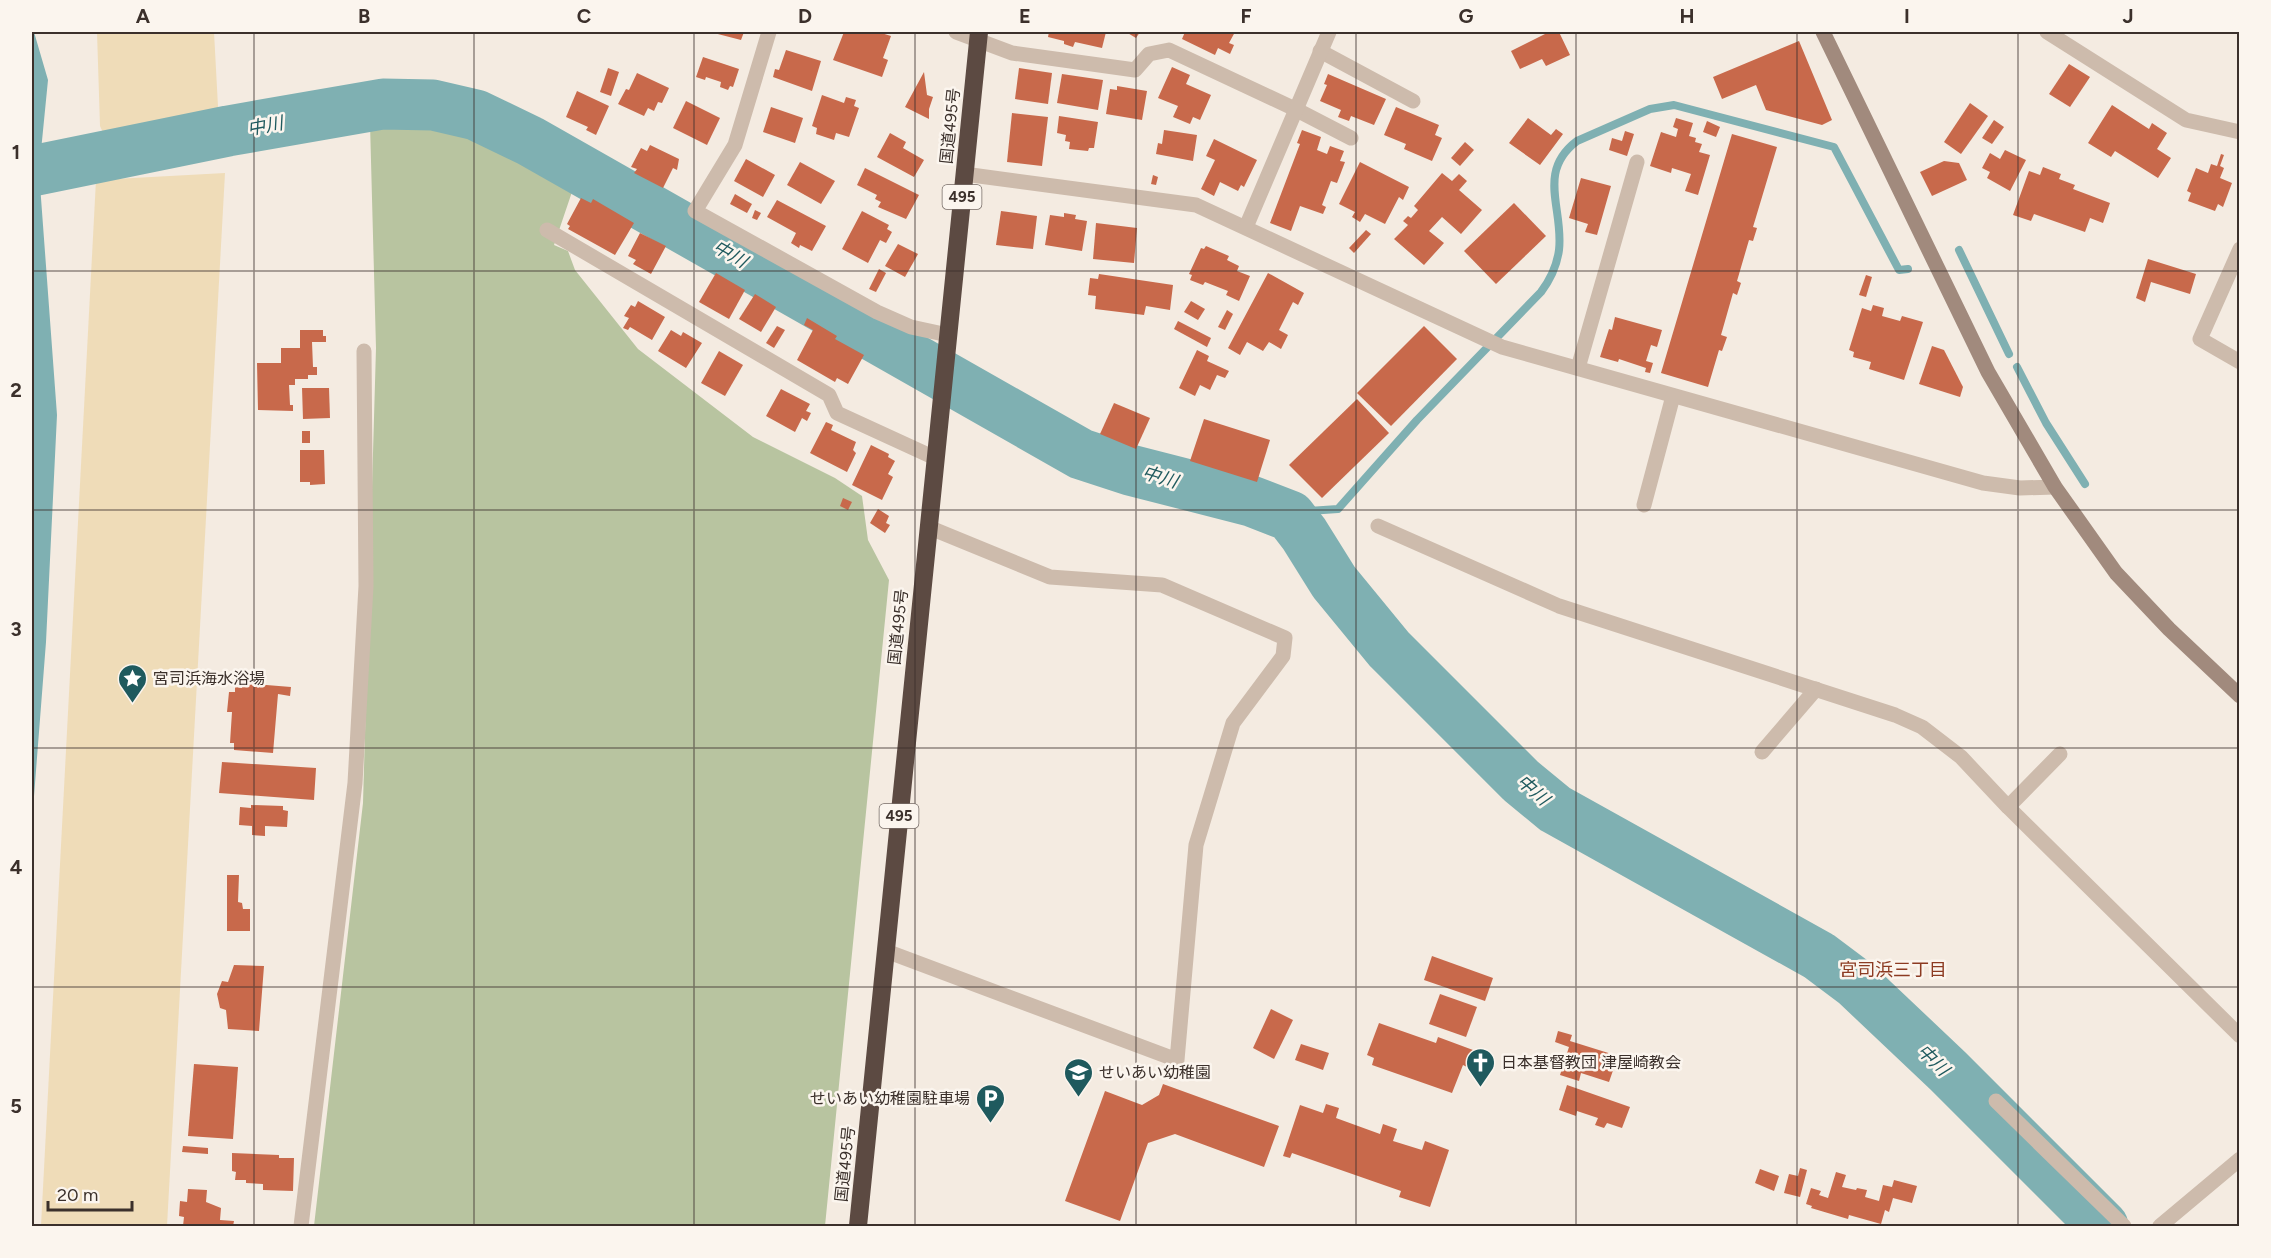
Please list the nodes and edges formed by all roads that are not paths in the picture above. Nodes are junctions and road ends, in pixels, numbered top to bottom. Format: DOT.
graph roads {
  1 [pos="769,32"];
  2 [pos="956,32"];
  3 [pos="1329,32"];
  4 [pos="1823,32"];
  5 [pos="2047,32"];
  6 [pos="979,35"];
  7 [pos="1320,51"];
  8 [pos="1413,101"];
  9 [pos="1295,109"];
  10 [pos="2240,132"];
  11 [pos="1351,138"];
  12 [pos="1637,162"];
  13 [pos="964,174"];
  14 [pos="1246,227"];
  15 [pos="547,230"];
  16 [pos="2240,249"];
  17 [pos="948,334"];
  18 [pos="364,351"];
  19 [pos="2237,356"];
  20 [pos="1578,368"];
  21 [pos="1673,396"];
  22 [pos="935,458"];
  23 [pos="2055,487"];
  24 [pos="1644,505"];
  25 [pos="1378,526"];
  26 [pos="928,527"];
  27 [pos="1816,689"];
  28 [pos="2240,696"];
  29 [pos="1762,752"];
  30 [pos="2060,754"];
  31 [pos="2008,807"];
  32 [pos="886,951"];
  33 [pos="2240,1036"];
  34 [pos="1996,1101"];
  35 [pos="2240,1159"];
  36 [pos="301,1227"];
  37 [pos="858,1227"];
  38 [pos="2124,1227"];
  39 [pos="2160,1227"];
  1 -- 17 [label="street"];
  2 -- 6 [label="street"];
  3 -- 7 [label="street"];
  4 -- 23 [label="street"];
  5 -- 10 [label="street"];
  6 -- 9 [label="street"];
  6 -- 13 [label="highway, 国道495号 / 495"];
  7 -- 8 [label="street"];
  7 -- 9 [label="street"];
  9 -- 11 [label="street"];
  9 -- 14 [label="street"];
  12 -- 20 [label="street"];
  13 -- 14 [label="street"];
  13 -- 17 [label="highway, 国道495号 / 495"];
  14 -- 20 [label="street"];
  15 -- 22 [label="street"];
  16 -- 19 [label="street"];
  17 -- 22 [label="highway, 国道495号 / 495"];
  18 -- 36 [label="street"];
  20 -- 21 [label="street"];
  21 -- 23 [label="street"];
  21 -- 24 [label="street"];
  22 -- 26 [label="highway, 国道495号 / 495"];
  23 -- 28 [label="street"];
  25 -- 27 [label="street"];
  26 -- 32 [label="highway, 国道495号 / 495"];
  26 -- 32 [label="street"];
  27 -- 29 [label="street"];
  27 -- 31 [label="street"];
  30 -- 31 [label="street"];
  31 -- 33 [label="street"];
  32 -- 37 [label="highway, 国道495号 / 495"];
  34 -- 38 [label="street"];
  35 -- 39 [label="street"];
}
